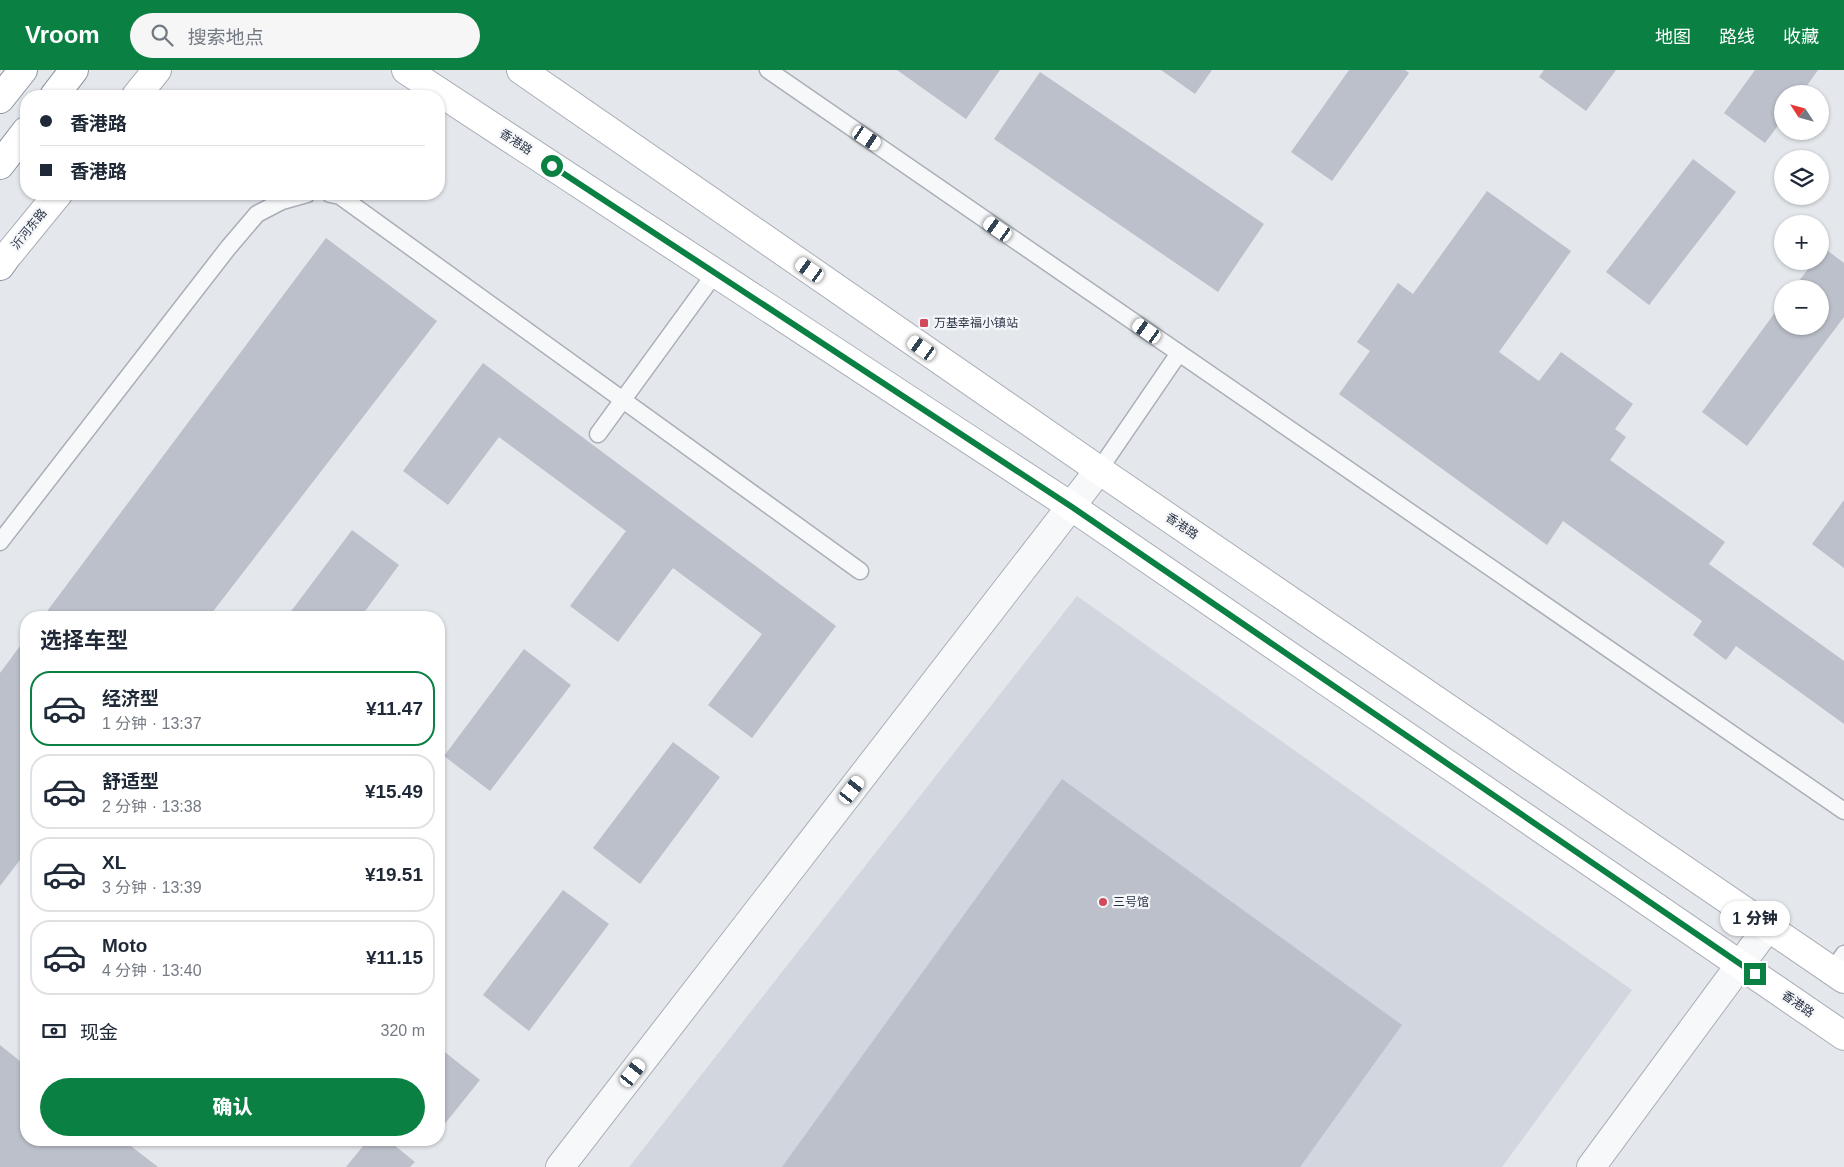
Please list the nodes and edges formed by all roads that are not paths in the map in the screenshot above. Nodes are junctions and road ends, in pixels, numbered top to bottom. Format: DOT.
graph roads {
  1 [pos="23,70"];
  2 [pos="74,70"];
  3 [pos="157,70"];
  4 [pos="406,70"];
  5 [pos="521,70"];
  6 [pos="768,70"];
  7 [pos="59,90"];
  8 [pos="141,90"];
  9 [pos="437,90"];
  10 [pos="445,95"];
  11 [pos="0,99"];
  12 [pos="20,139"];
  13 [pos="0,165"];
  14 [pos="53,200"];
  15 [pos="286,200"];
  16 [pos="346,200"];
  17 [pos="1,265"];
  18 [pos="716,272"];
  19 [pos="1180,353"];
  20 [pos="623,401"];
  21 [pos="598,434"];
  22 [pos="1099,470"];
  23 [pos="1072,507"];
  24 [pos="0,542"];
  25 [pos="860,570"];
  26 [pos="1844,811"];
  27 [pos="1768,927"];
  28 [pos="1740,964"];
  29 [pos="1840,968"];
  30 [pos="1844,1036"];
  31 [pos="560,1167"];
  32 [pos="1591,1167"];
  1 -- 11 [label="main road"];
  2 -- 7 [label="main road"];
  3 -- 8 [label="main road"];
  4 -- 9 [label="main road, 香港路"];
  5 -- 22 [label="main road, 香港路"];
  6 -- 19 [label="lane"];
  10 -- 18 [label="main road, 香港路"];
  12 -- 13 [label="main road"];
  14 -- 17 [label="main road, 沂河东路"];
  15 -- 24 [label="lane"];
  16 -- 20 [label="lane"];
  18 -- 20 [label="lane"];
  18 -- 23 [label="main road, 香港路"];
  19 -- 22 [label="lane"];
  19 -- 26 [label="lane"];
  20 -- 21 [label="lane"];
  20 -- 25 [label="lane"];
  22 -- 23 [label="street"];
  22 -- 27 [label="main road, 香港路"];
  23 -- 28 [label="main road, 香港路"];
  23 -- 31 [label="street"];
  27 -- 28 [label="street"];
  27 -- 29 [label="main road, 香港路"];
  28 -- 30 [label="main road, 香港路"];
  28 -- 32 [label="street"];
}
